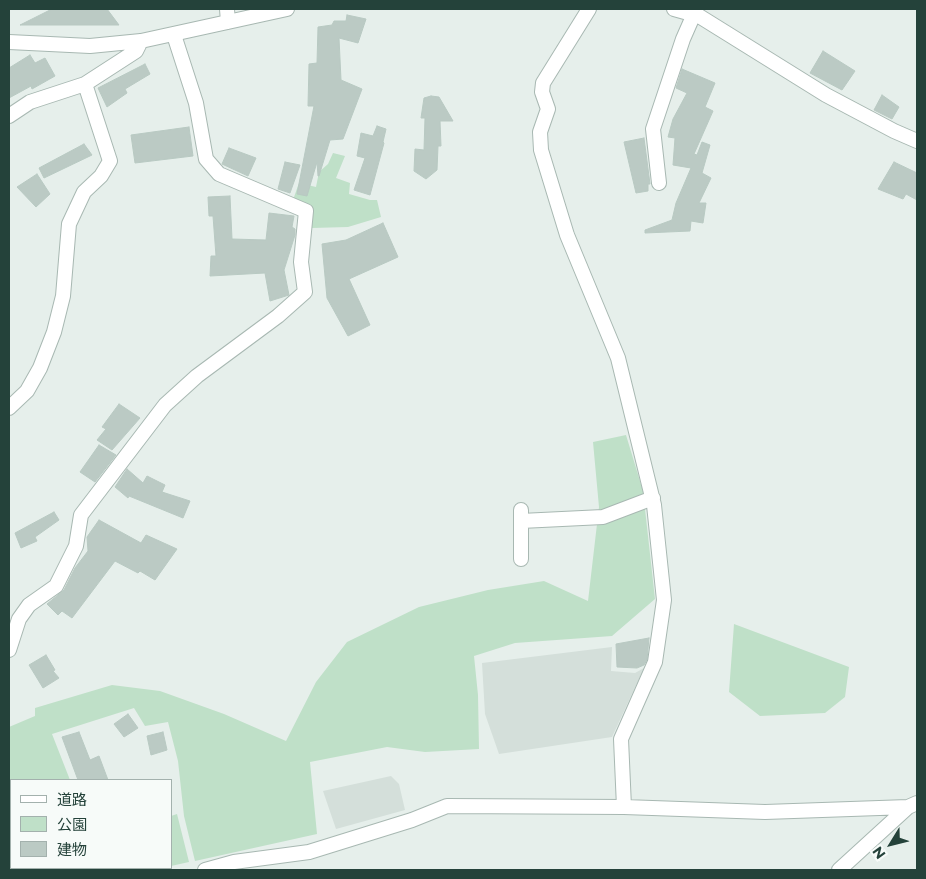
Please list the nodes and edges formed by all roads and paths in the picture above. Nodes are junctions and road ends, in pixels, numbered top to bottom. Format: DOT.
graph roads {
  1 [pos="287,9"];
  2 [pos="589,9"];
  3 [pos="674,9"];
  4 [pos="697,13"];
  5 [pos="227,15"];
  6 [pos="174,35"];
  7 [pos="142,41"];
  8 [pos="9,42"];
  9 [pos="85,84"];
  10 [pos="9,116"];
  11 [pos="917,140"];
  12 [pos="659,183"];
  13 [pos="9,408"];
  14 [pos="652,498"];
  15 [pos="521,559"];
  16 [pos="9,650"];
  17 [pos="913,805"];
  18 [pos="624,807"];
  19 [pos="205,870"];
  20 [pos="839,870"];
  1 -- 5 [label="street"];
  2 -- 14 [label="street"];
  3 -- 4 [label="street"];
  4 -- 11 [label="street"];
  4 -- 12 [label="street"];
  5 -- 6 [label="street"];
  6 -- 7 [label="street"];
  6 -- 16 [label="street"];
  7 -- 8 [label="street"];
  7 -- 9 [label="street"];
  9 -- 10 [label="street"];
  9 -- 13 [label="street"];
  14 -- 15 [label="street"];
  14 -- 18 [label="street"];
  17 -- 18 [label="street"];
  17 -- 20 [label="street"];
  18 -- 19 [label="street"];
}
